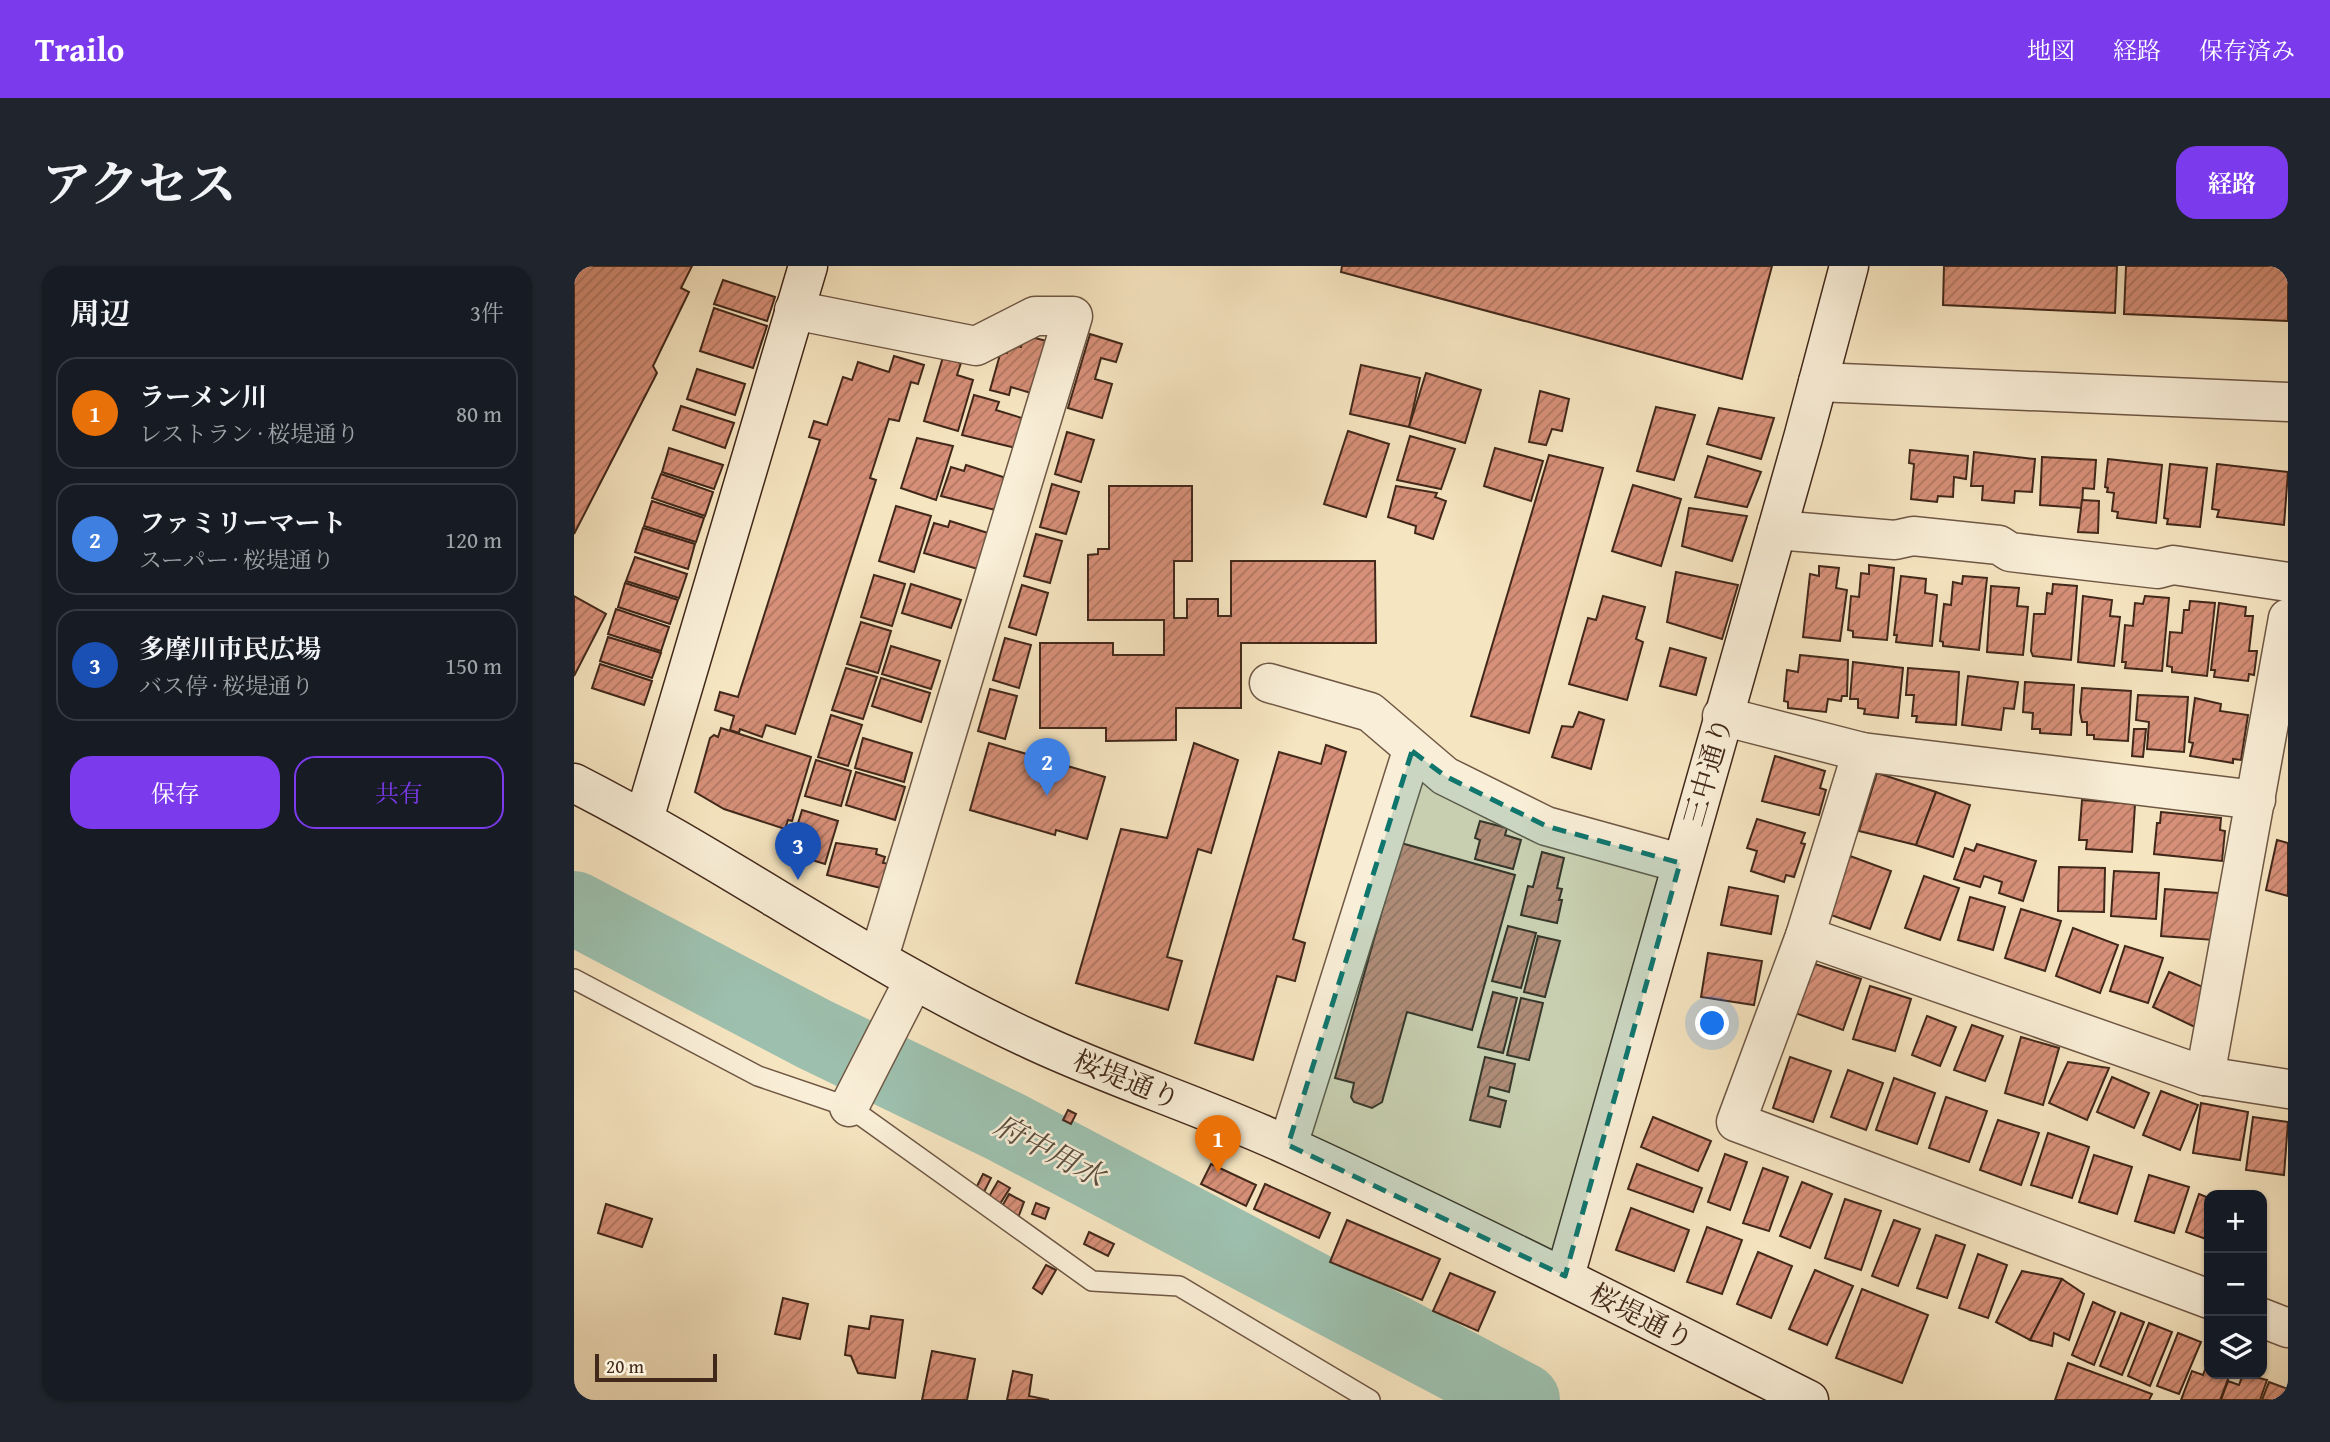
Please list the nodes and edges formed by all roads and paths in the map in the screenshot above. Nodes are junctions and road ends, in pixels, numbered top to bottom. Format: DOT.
graph roads {
  1 [pos="808,266"];
  2 [pos="1849,266"];
  3 [pos="794,310"];
  4 [pos="1818,382"];
  5 [pos="2288,402"];
  6 [pos="1777,530"];
  7 [pos="2288,582"];
  8 [pos="2288,618"];
  9 [pos="1269,683"];
  10 [pos="1723,716"];
  11 [pos="1412,751"];
  12 [pos="1862,752"];
  13 [pos="574,783"];
  14 [pos="2256,800"];
  15 [pos="644,819"];
  16 [pos="1681,863"];
  17 [pos="1805,936"];
  18 [pos="879,957"];
  19 [pos="574,979"];
  20 [pos="914,980"];
  21 [pos="2205,1076"];
  22 [pos="2288,1089"];
  23 [pos="853,1100"];
  24 [pos="1288,1145"];
  25 [pos="1565,1276"];
  26 [pos="2204,1297"];
  27 [pos="2267,1320"];
  28 [pos="2288,1328"];
  29 [pos="1370,1400"];
  30 [pos="1809,1400"];
  1 -- 3 [label="street"];
  2 -- 4 [label="street, 三中通り"];
  3 -- 15 [label="street"];
  3 -- 18 [label="street"];
  4 -- 5 [label="street"];
  4 -- 6 [label="street, 三中通り"];
  6 -- 7 [label="street"];
  6 -- 10 [label="street, 三中通り"];
  8 -- 14 [label="street"];
  9 -- 11 [label="street"];
  10 -- 12 [label="street"];
  10 -- 16 [label="street, 三中通り"];
  11 -- 16 [label="street"];
  11 -- 24 [label="street"];
  12 -- 14 [label="street"];
  12 -- 17 [label="street"];
  13 -- 15 [label="street, 桜堤通り"];
  14 -- 21 [label="street"];
  15 -- 18 [label="street, 桜堤通り"];
  16 -- 25 [label="street, 三中通り"];
  17 -- 21 [label="street"];
  17 -- 26 [label="street"];
  18 -- 20 [label="street, 桜堤通り"];
  19 -- 23 [label="lane"];
  20 -- 23 [label="street"];
  20 -- 24 [label="street, 桜堤通り"];
  21 -- 22 [label="street"];
  23 -- 29 [label="lane"];
  24 -- 25 [label="street, 桜堤通り"];
  25 -- 30 [label="street, 桜堤通り"];
  27 -- 28 [label="street"];
}
